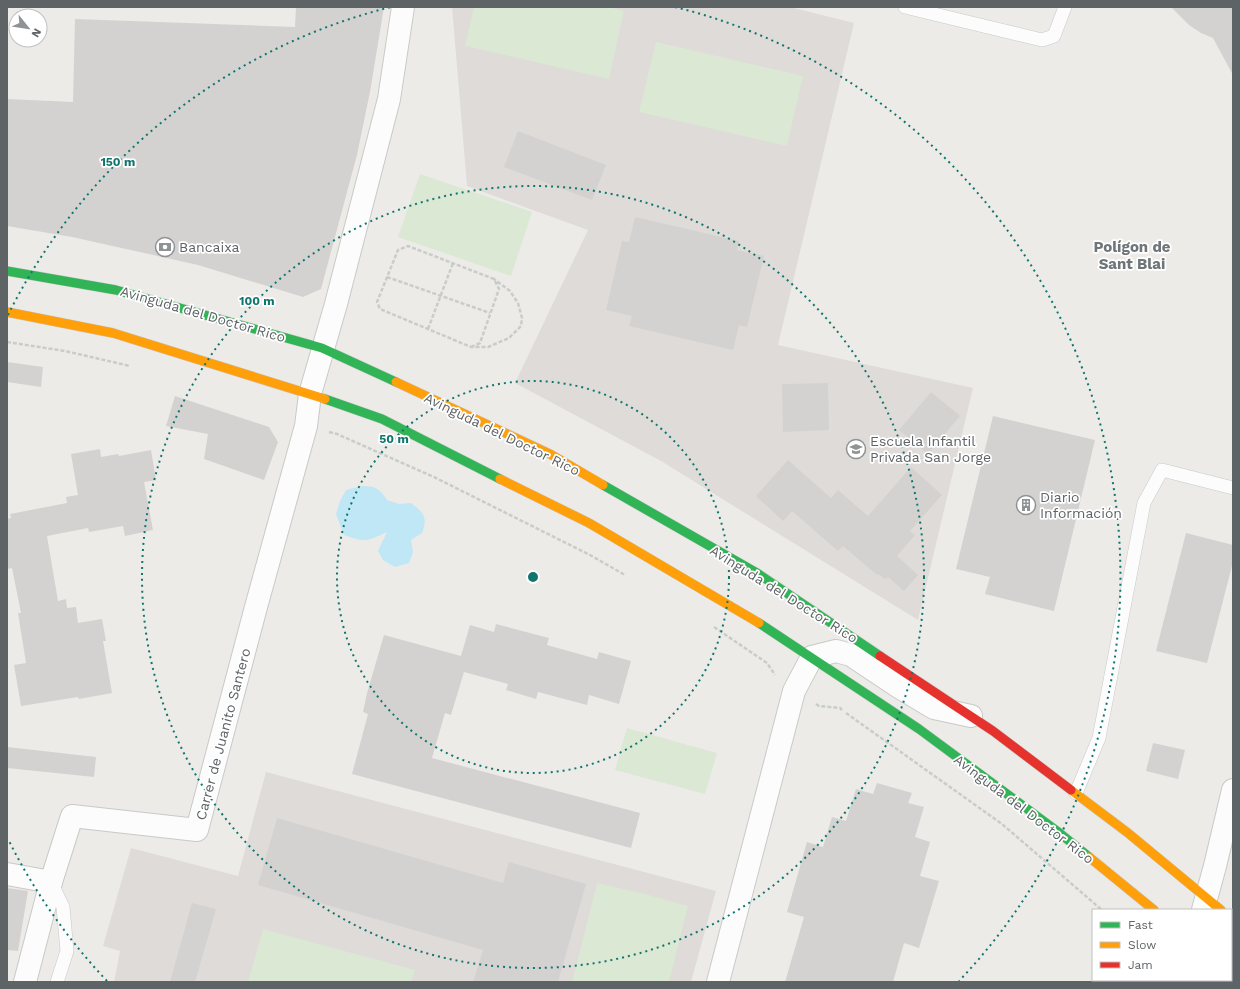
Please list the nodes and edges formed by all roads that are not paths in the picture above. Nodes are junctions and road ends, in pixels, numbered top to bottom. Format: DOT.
graph roads {
  1 [pos="403,7"];
  2 [pos="905,7"];
  3 [pos="1065,7"];
  4 [pos="7,271"];
  5 [pos="7,312"];
  6 [pos="322,348"];
  7 [pos="310,394"];
  8 [pos="1233,488"];
  9 [pos="812,658"];
  10 [pos="972,717"];
  11 [pos="1233,790"];
  12 [pos="1076,793"];
  13 [pos="7,874"];
  14 [pos="51,882"];
  15 [pos="1210,906"];
  16 [pos="1153,909"];
  17 [pos="25,982"];
  18 [pos="57,982"];
  19 [pos="718,982"];
  1 -- 6 [label="street, Carrer de Juanito Santero"];
  2 -- 3 [label="lane"];
  4 -- 6 [label="street, Avinguda del Doctor Rico"];
  5 -- 7 [label="street, Avinguda del Doctor Rico"];
  6 -- 7 [label="street, Carrer de Juanito Santero"];
  6 -- 10 [label="street, Avinguda del Doctor Rico"];
  7 -- 9 [label="street, Avinguda del Doctor Rico"];
  7 -- 14 [label="street, Carrer de Juanito Santero"];
  8 -- 12 [label="lane"];
  9 -- 10 [label="street, Avinguda del Doctor Rico"];
  9 -- 16 [label="street, Avinguda del Doctor Rico"];
  9 -- 19 [label="street"];
  10 -- 12 [label="street, Avinguda del Doctor Rico"];
  11 -- 15 [label="street"];
  12 -- 15 [label="street, Avinguda del Doctor Rico"];
  13 -- 14 [label="street"];
  14 -- 17 [label="street, Carrer de Juanito Santero"];
  14 -- 18 [label="lane"];
}
